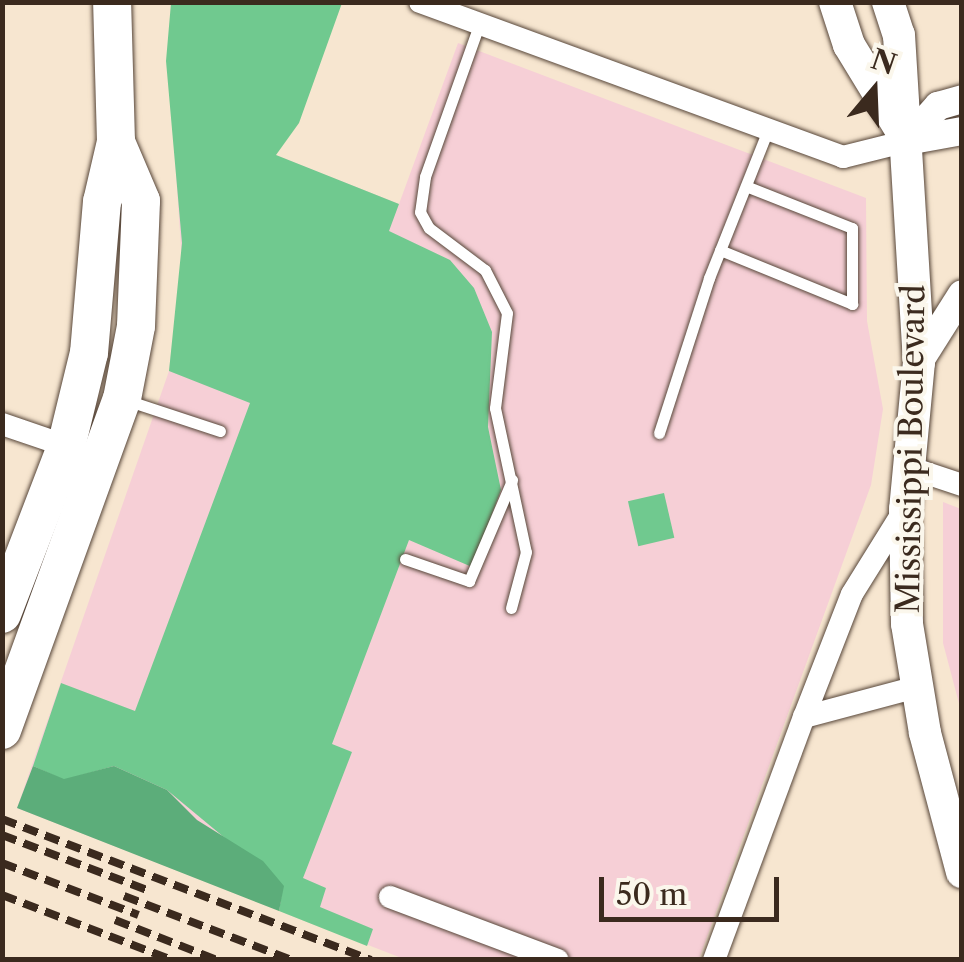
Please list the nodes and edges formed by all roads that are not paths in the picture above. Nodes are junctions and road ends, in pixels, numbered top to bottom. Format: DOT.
graph roads {
  1 [pos="112,2"];
  2 [pos="835,2"];
  3 [pos="888,2"];
  4 [pos="428,4"];
  5 [pos="479,25"];
  6 [pos="962,99"];
  7 [pos="767,132"];
  8 [pos="962,132"];
  9 [pos="907,141"];
  10 [pos="116,142"];
  11 [pos="746,186"];
  12 [pos="720,250"];
  13 [pos="962,294"];
  14 [pos="918,362"];
  15 [pos="122,399"];
  16 [pos="2,424"];
  17 [pos="220,431"];
  18 [pos="659,433"];
  19 [pos="66,446"];
  20 [pos="103,459"];
  21 [pos="908,467"];
  22 [pos="512,480"];
  23 [pos="962,485"];
  24 [pos="905,510"];
  25 [pos="406,559"];
  26 [pos="511,608"];
  27 [pos="2,614"];
  28 [pos="917,687"];
  29 [pos="804,717"];
  30 [pos="2,730"];
  31 [pos="962,872"];
  32 [pos="390,898"];
  33 [pos="558,960"];
  34 [pos="714,960"];
  1 -- 10 [label="main road"];
  2 -- 9 [label="main road, Mississippi Boulevard"];
  3 -- 9 [label="main road, Mississippi Boulevard"];
  4 -- 5 [label="street"];
  5 -- 7 [label="street"];
  5 -- 22 [label="lane"];
  6 -- 9 [label="street"];
  7 -- 9 [label="street"];
  7 -- 11 [label="lane"];
  8 -- 9 [label="street"];
  9 -- 14 [label="main road, Mississippi Boulevard"];
  10 -- 15 [label="main road"];
  10 -- 19 [label="main road"];
  11 -- 12 [label="lane"];
  11 -- 12 [label="lane"];
  12 -- 18 [label="lane"];
  13 -- 14 [label="street"];
  14 -- 21 [label="main road, Mississippi Boulevard"];
  15 -- 17 [label="lane"];
  15 -- 20 [label="main road"];
  16 -- 19 [label="street"];
  19 -- 20 [label="street"];
  19 -- 27 [label="main road"];
  20 -- 30 [label="main road"];
  21 -- 23 [label="street"];
  21 -- 24 [label="main road, Mississippi Boulevard"];
  22 -- 25 [label="lane"];
  22 -- 26 [label="lane"];
  24 -- 28 [label="main road, Mississippi Boulevard"];
  24 -- 29 [label="street"];
  28 -- 29 [label="street"];
  28 -- 31 [label="main road, Mississippi Boulevard"];
  29 -- 34 [label="street"];
  32 -- 33 [label="street"];
}
